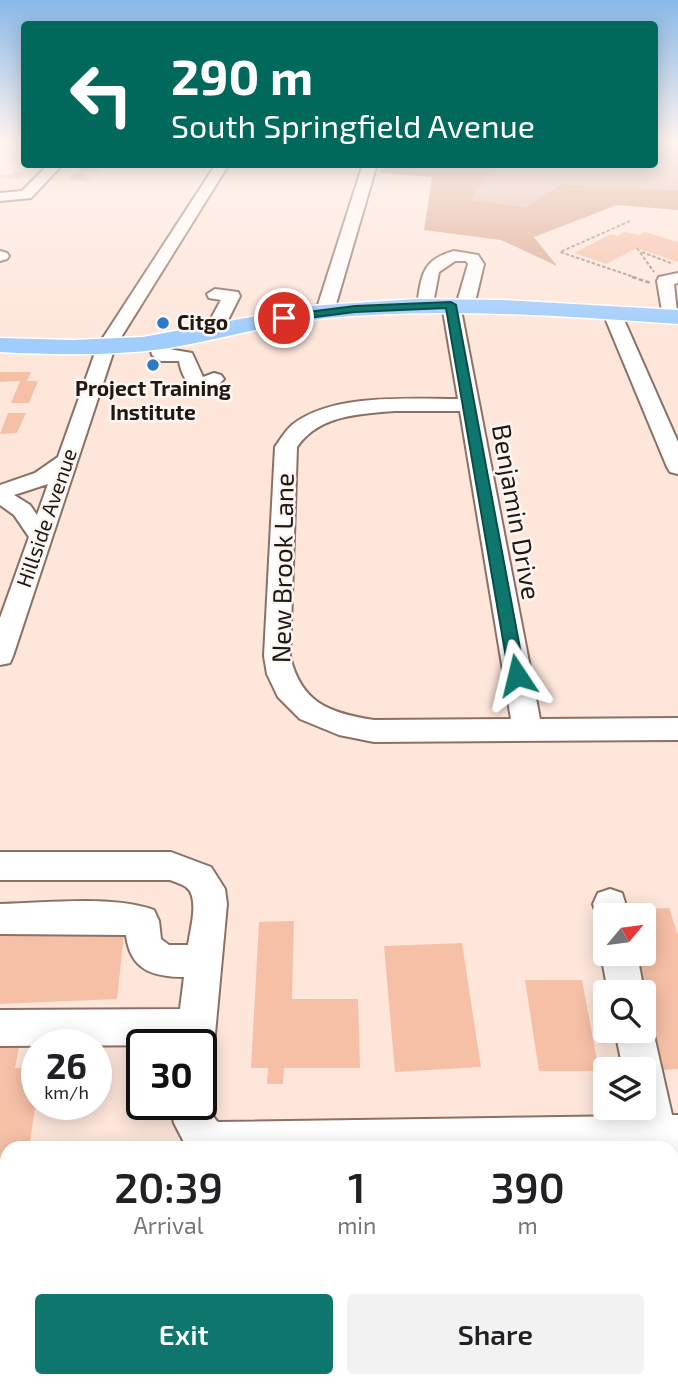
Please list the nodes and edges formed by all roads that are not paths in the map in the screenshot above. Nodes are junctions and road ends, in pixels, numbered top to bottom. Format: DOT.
graph roads {
  1 [pos="197,205"];
  2 [pos="358,205"];
  3 [pos="678,278"];
  4 [pos="215,294"];
  5 [pos="427,298"];
  6 [pos="462,301"];
  7 [pos="325,311"];
  8 [pos="612,313"];
  9 [pos="675,317"];
  10 [pos="216,333"];
  11 [pos="158,342"];
  12 [pos="0,345"];
  13 [pos="106,347"];
  14 [pos="214,379"];
  15 [pos="467,405"];
  16 [pos="68,460"];
  17 [pos="678,467"];
  18 [pos="0,494"];
  19 [pos="41,538"];
  20 [pos="8,607"];
  21 [pos="0,656"];
  22 [pos="527,729"];
  23 [pos="678,729"];
  24 [pos="0,866"];
  25 [pos="0,919"];
  26 [pos="204,961"];
  27 [pos="0,1028"];
  28 [pos="197,1029"];
  29 [pos="126,1033"];
  30 [pos="656,1108"];
  31 [pos="193,1120"];
  32 [pos="667,1135"];
  33 [pos="210,1141"];
  34 [pos="596,1141"];
  1 -- 13 [label="street, Hillside Avenue"];
  2 -- 7 [label="street"];
  3 -- 9 [label="street"];
  4 -- 10 [label="street"];
  5 -- 6 [label="main road"];
  5 -- 6 [label="street, Benjamin Drive"];
  5 -- 7 [label="main road"];
  6 -- 8 [label="main road"];
  6 -- 15 [label="street, Benjamin Drive"];
  7 -- 10 [label="main road"];
  8 -- 9 [label="main road"];
  8 -- 17 [label="street"];
  10 -- 11 [label="main road"];
  11 -- 13 [label="main road"];
  11 -- 14 [label="street"];
  12 -- 13 [label="main road"];
  13 -- 16 [label="street, Hillside Avenue"];
  15 -- 22 [label="street, Benjamin Drive"];
  15 -- 22 [label="street, New Brook Lane"];
  16 -- 18 [label="street"];
  16 -- 19 [label="street, Hillside Avenue"];
  18 -- 19 [label="street"];
  19 -- 20 [label="street, Hillside Avenue"];
  20 -- 21 [label="street, Hillside Avenue"];
  22 -- 23 [label="street, New Brook Lane"];
  24 -- 26 [label="street"];
  25 -- 26 [label="street"];
  26 -- 28 [label="street"];
  27 -- 29 [label="street"];
  30 -- 32 [label="street"];
  31 -- 33 [label="street"];
  32 -- 34 [label="street"];
}
